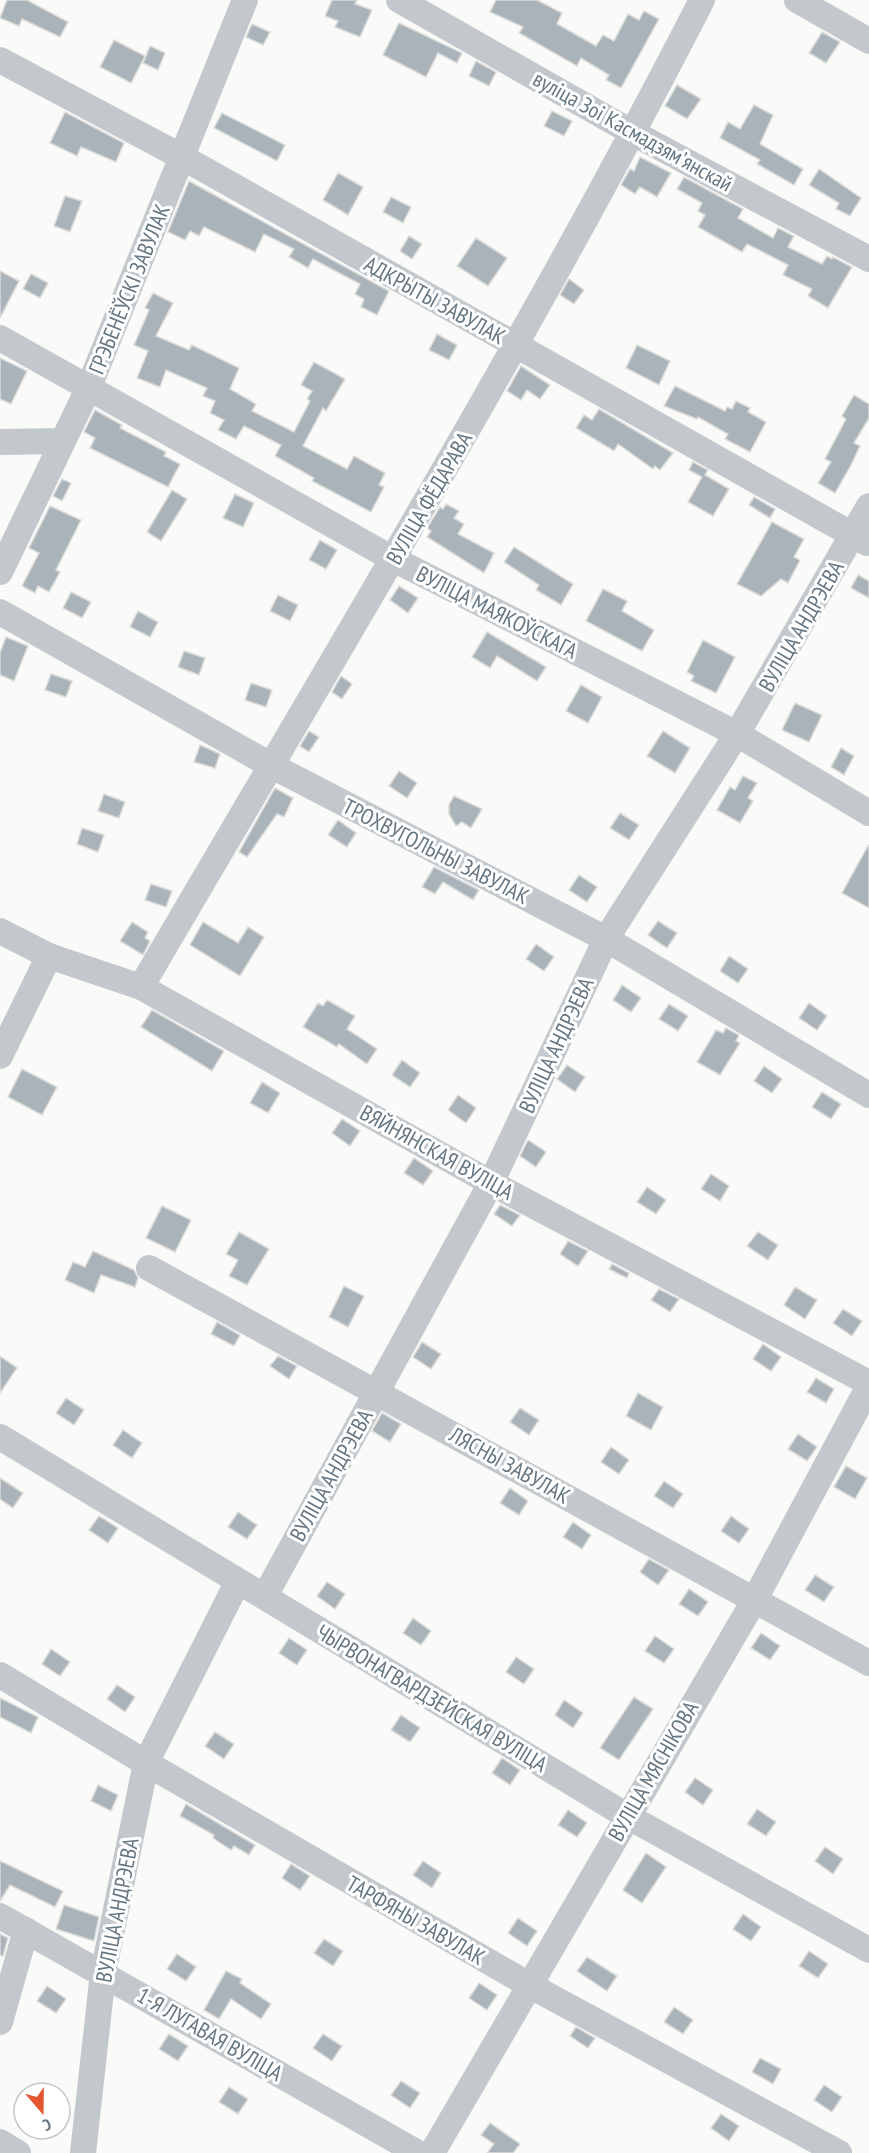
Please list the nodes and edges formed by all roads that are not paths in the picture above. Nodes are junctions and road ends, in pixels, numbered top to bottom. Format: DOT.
graph roads {
  1 [pos="245,0"];
  2 [pos="399,0"];
  3 [pos="702,0"];
  4 [pos="797,0"];
  5 [pos="869,41"];
  6 [pos="0,60"];
  7 [pos="633,134"];
  8 [pos="182,157"];
  9 [pos="869,259"];
  10 [pos="0,338"];
  11 [pos="517,346"];
  12 [pos="89,387"];
  13 [pos="62,441"];
  14 [pos="0,442"];
  15 [pos="869,506"];
  16 [pos="861,540"];
  17 [pos="393,559"];
  18 [pos="0,572"];
  19 [pos="0,612"];
  20 [pos="737,734"];
  21 [pos="272,766"];
  22 [pos="869,813"];
  23 [pos="0,931"];
  24 [pos="606,939"];
  25 [pos="49,956"];
  26 [pos="141,987"];
  27 [pos="0,1056"];
  28 [pos="869,1095"];
  29 [pos="491,1183"];
  30 [pos="149,1268"];
  31 [pos="869,1384"];
  32 [pos="377,1392"];
  33 [pos="0,1437"];
  34 [pos="238,1581"];
  35 [pos="264,1596"];
  36 [pos="755,1599"];
  37 [pos="869,1663"];
  38 [pos="0,1675"];
  39 [pos="146,1763"];
  40 [pos="627,1816"];
  41 [pos="0,1916"];
  42 [pos="26,1930"];
  43 [pos="869,1950"];
  44 [pos="103,1973"];
  45 [pos="529,1985"];
  46 [pos="0,2022"];
  47 [pos="0,2142"];
  48 [pos="18,2153"];
  49 [pos="83,2153"];
  50 [pos="418,2153"];
  51 [pos="432,2153"];
  52 [pos="839,2153"];
  1 -- 8 [label="street, ГРЭБЕНЁЎСКІ ЗАВУЛАК"];
  2 -- 7 [label="street, вуліца Зоі Касмадзямʼянскай"];
  3 -- 7 [label="street, ВУЛІЦА ФЁДАРАВА"];
  4 -- 5 [label="street"];
  6 -- 8 [label="street, АДКРЫТЫ ЗАВУЛАК"];
  7 -- 9 [label="street, вуліца Зоі Касмадзямʼянскай"];
  7 -- 11 [label="street, ВУЛІЦА ФЁДАРАВА"];
  8 -- 11 [label="street, АДКРЫТЫ ЗАВУЛАК"];
  8 -- 12 [label="street, ГРЭБЕНЁЎСКІ ЗАВУЛАК"];
  10 -- 12 [label="street, ВУЛІЦА МАЯКОЎСКАГА"];
  11 -- 16 [label="street, АДКРЫТЫ ЗАВУЛАК"];
  11 -- 17 [label="street, ВУЛІЦА ФЁДАРАВА"];
  12 -- 13 [label="street, ГРЭБЕНЁЎСКІ ЗАВУЛАК"];
  12 -- 17 [label="street, ВУЛІЦА МАЯКОЎСКАГА"];
  13 -- 14 [label="street"];
  13 -- 18 [label="street, ГРЭБЕНЁЎСКІ ЗАВУЛАК"];
  15 -- 16 [label="street, ВУЛІЦА АНДРЭЕВА"];
  16 -- 20 [label="street, ВУЛІЦА АНДРЭЕВА"];
  17 -- 20 [label="street, ВУЛІЦА МАЯКОЎСКАГА"];
  17 -- 21 [label="street, ВУЛІЦА ФЁДАРАВА"];
  19 -- 21 [label="street, ТРОХВУГОЛЬНЫ ЗАВУЛАК"];
  20 -- 22 [label="street, ВУЛІЦА МАЯКОЎСКАГА"];
  20 -- 24 [label="street, ВУЛІЦА АНДРЭЕВА"];
  21 -- 24 [label="street, ТРОХВУГОЛЬНЫ ЗАВУЛАК"];
  21 -- 26 [label="street, ВУЛІЦА ФЁДАРАВА"];
  23 -- 25 [label="street, ВЯЙНЯНСКАЯ ВУЛІЦА"];
  24 -- 28 [label="street, ТРОХВУГОЛЬНЫ ЗАВУЛАК"];
  24 -- 29 [label="street, ВУЛІЦА АНДРЭЕВА"];
  25 -- 26 [label="street, ВЯЙНЯНСКАЯ ВУЛІЦА"];
  25 -- 27 [label="street"];
  26 -- 29 [label="street, ВЯЙНЯНСКАЯ ВУЛІЦА"];
  29 -- 31 [label="street, ВЯЙНЯНСКАЯ ВУЛІЦА"];
  29 -- 32 [label="street, ВУЛІЦА АНДРЭЕВА"];
  30 -- 32 [label="street, ЛЯСНЫ ЗАВУЛАК"];
  31 -- 36 [label="street, ВУЛІЦА МЯСНІКОВА"];
  32 -- 35 [label="street, ВУЛІЦА АНДРЭЕВА"];
  32 -- 36 [label="street, ЛЯСНЫ ЗАВУЛАК"];
  33 -- 34 [label="street, ЧЫРВОНАГВАРДЗЕЙСКАЯ ВУЛІЦА"];
  34 -- 35 [label="street, ЧЫРВОНАГВАРДЗЕЙСКАЯ ВУЛІЦА"];
  34 -- 39 [label="street, ВУЛІЦА АНДРЭЕВА"];
  35 -- 40 [label="street, ЧЫРВОНАГВАРДЗЕЙСКАЯ ВУЛІЦА"];
  36 -- 37 [label="street, ЛЯСНЫ ЗАВУЛАК"];
  36 -- 40 [label="street, ВУЛІЦА МЯСНІКОВА"];
  38 -- 39 [label="street, ТАРФЯНЫ ЗАВУЛАК"];
  39 -- 44 [label="street, ВУЛІЦА АНДРЭЕВА"];
  39 -- 45 [label="street, ТАРФЯНЫ ЗАВУЛАК"];
  40 -- 43 [label="street, ЧЫРВОНАГВАРДЗЕЙСКАЯ ВУЛІЦА"];
  40 -- 45 [label="street, ВУЛІЦА МЯСНІКОВА"];
  41 -- 42 [label="street, 1-Я ЛУГАВАЯ ВУЛІЦА"];
  42 -- 44 [label="street, 1-Я ЛУГАВАЯ ВУЛІЦА"];
  42 -- 46 [label="street"];
  44 -- 49 [label="street, ВУЛІЦА АНДРЭЕВА"];
  44 -- 50 [label="street, 1-Я ЛУГАВАЯ ВУЛІЦА"];
  45 -- 51 [label="street, ВУЛІЦА МЯСНІКОВА"];
  45 -- 52 [label="street, ТАРФЯНЫ ЗАВУЛАК"];
  47 -- 48 [label="street"];
}
